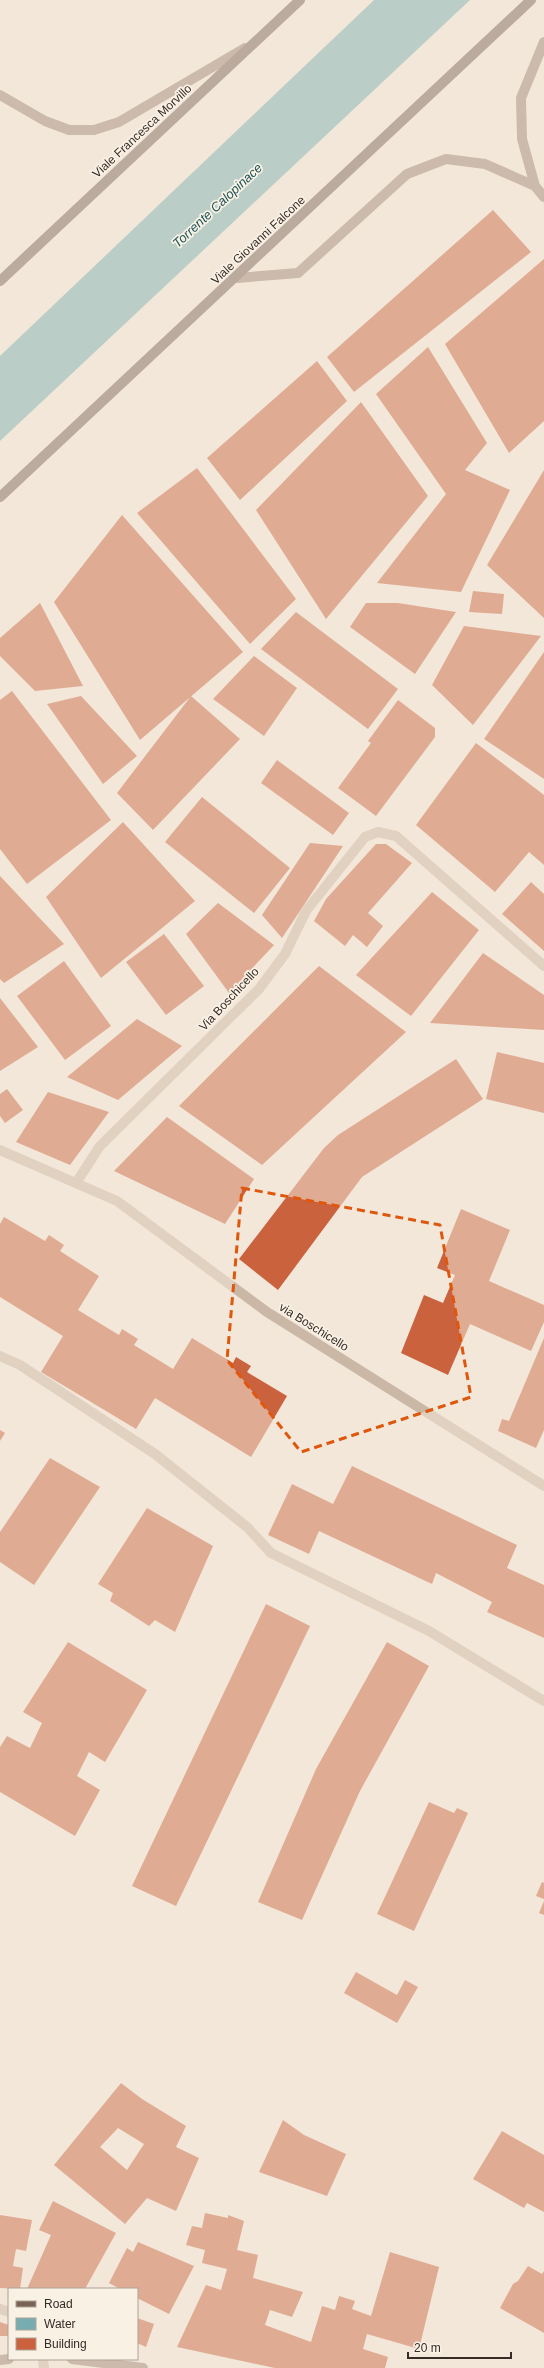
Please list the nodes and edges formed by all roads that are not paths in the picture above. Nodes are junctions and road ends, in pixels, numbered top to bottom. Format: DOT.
graph roads {
  1 [pos="300,0"];
  2 [pos="531,0"];
  3 [pos="257,41"];
  4 [pos="544,42"];
  5 [pos="0,95"];
  6 [pos="535,186"];
  7 [pos="544,197"];
  8 [pos="236,278"];
  9 [pos="0,281"];
  10 [pos="0,497"];
  11 [pos="544,966"];
  12 [pos="0,1150"];
  13 [pos="76,1183"];
  14 [pos="0,1356"];
  15 [pos="544,1486"];
  16 [pos="544,1701"];
  17 [pos="80,2360"];
  18 [pos="143,2368"];
  1 -- 3 [label="main road, Viale Francesca Morvillo"];
  2 -- 8 [label="main road, Viale Giovanni Falcone"];
  3 -- 5 [label="street"];
  3 -- 9 [label="main road, Viale Francesca Morvillo"];
  4 -- 6 [label="street"];
  6 -- 7 [label="street"];
  6 -- 8 [label="street"];
  8 -- 10 [label="main road, Viale Giovanni Falcone"];
  11 -- 13 [label="street, Via Boschicello"];
  12 -- 13 [label="street"];
  13 -- 15 [label="street, via Boschicello"];
  14 -- 16 [label="street"];
  17 -- 18 [label="street"];
}
